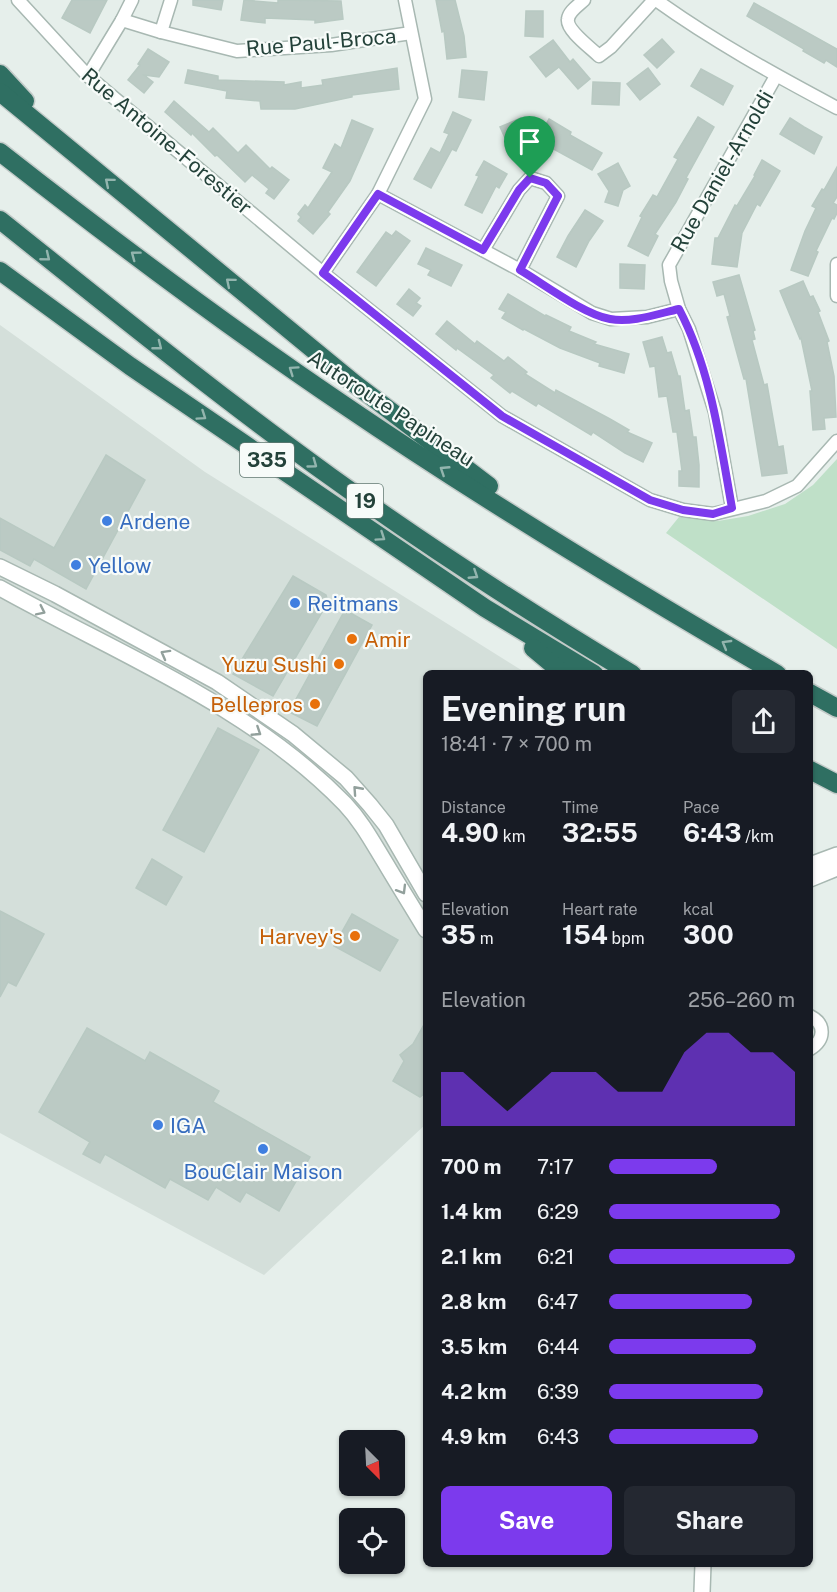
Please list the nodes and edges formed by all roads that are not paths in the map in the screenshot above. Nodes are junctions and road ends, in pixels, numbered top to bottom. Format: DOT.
graph roads {
  1 [pos="18,0"];
  2 [pos="132,0"];
  3 [pos="171,0"];
  4 [pos="405,0"];
  5 [pos="584,0"];
  6 [pos="655,0"];
  7 [pos="122,20"];
  8 [pos="161,32"];
  9 [pos="411,33"];
  10 [pos="0,74"];
  11 [pos="88,76"];
  12 [pos="776,76"];
  13 [pos="0,92"];
  14 [pos="837,108"];
  15 [pos="0,152"];
  16 [pos="78,156"];
  17 [pos="378,194"];
  18 [pos="0,220"];
  19 [pos="483,250"];
  20 [pos="837,264"];
  21 [pos="520,270"];
  22 [pos="0,271"];
  23 [pos="323,273"];
  24 [pos="0,279"];
  25 [pos="837,296"];
  26 [pos="679,309"];
  27 [pos="51,310"];
  28 [pos="837,441"];
  29 [pos="732,508"];
  30 [pos="0,567"];
  31 [pos="600,568"];
  32 [pos="0,588"];
  33 [pos="485,608"];
  34 [pos="559,670"];
  35 [pos="587,670"];
  36 [pos="626,670"];
  37 [pos="770,670"];
  38 [pos="813,695"];
  39 [pos="837,708"];
  40 [pos="813,772"];
  41 [pos="837,784"];
  42 [pos="837,855"];
  43 [pos="813,865"];
  44 [pos="837,868"];
  45 [pos="813,878"];
  46 [pos="423,889"];
  47 [pos="423,925"];
  48 [pos="813,1018"];
  49 [pos="813,1047"];
  50 [pos="703,1567"];
  51 [pos="702,1592"];
  1 -- 11 [label="street, Rue Antoine-Forestier"];
  2 -- 7 [label="street"];
  3 -- 8 [label="street"];
  4 -- 9 [label="street"];
  5 -- 6 [label="street"];
  6 -- 12 [label="street"];
  7 -- 8 [label="street, Rue Paul-Broca"];
  7 -- 11 [label="street"];
  8 -- 9 [label="street, Rue Paul-Broca"];
  9 -- 17 [label="street"];
  10 -- 16 [label="highway"];
  11 -- 23 [label="street, Rue Antoine-Forestier"];
  12 -- 14 [label="street"];
  12 -- 26 [label="street, Rue Daniel-Arnoldi"];
  13 -- 16 [label="highway"];
  31 -- 15 [label="highway, Autoroute Papineau, one-way"];
  31 -- 16 [label="highway, one-way"];
  17 -- 19 [label="street"];
  17 -- 23 [label="street"];
  18 -- 36 [label="highway, 19, one-way"];
  19 -- 21 [label="street"];
  19 -- 21 [label="street"];
  20 -- 25 [label="street"];
  21 -- 26 [label="street"];
  22 -- 27 [label="highway, 335"];
  23 -- 29 [label="street, Rue Antoine-Forestier"];
  24 -- 27 [label="highway"];
  26 -- 29 [label="street, Rue Daniel-Arnoldi"];
  27 -- 33 [label="highway, 335, one-way"];
  28 -- 29 [label="street, Rue Antoine-Forestier"];
  46 -- 30 [label="street, one-way"];
  37 -- 31 [label="highway, Autoroute Papineau, one-way"];
  32 -- 47 [label="street, one-way"];
  33 -- 34 [label="highway"];
  33 -- 35 [label="highway, 335"];
  38 -- 39 [label="highway"];
  40 -- 41 [label="highway"];
  42 -- 43 [label="street"];
  44 -- 45 [label="street"];
  48 -- 49 [label="street"];
  50 -- 51 [label="street"];
}
